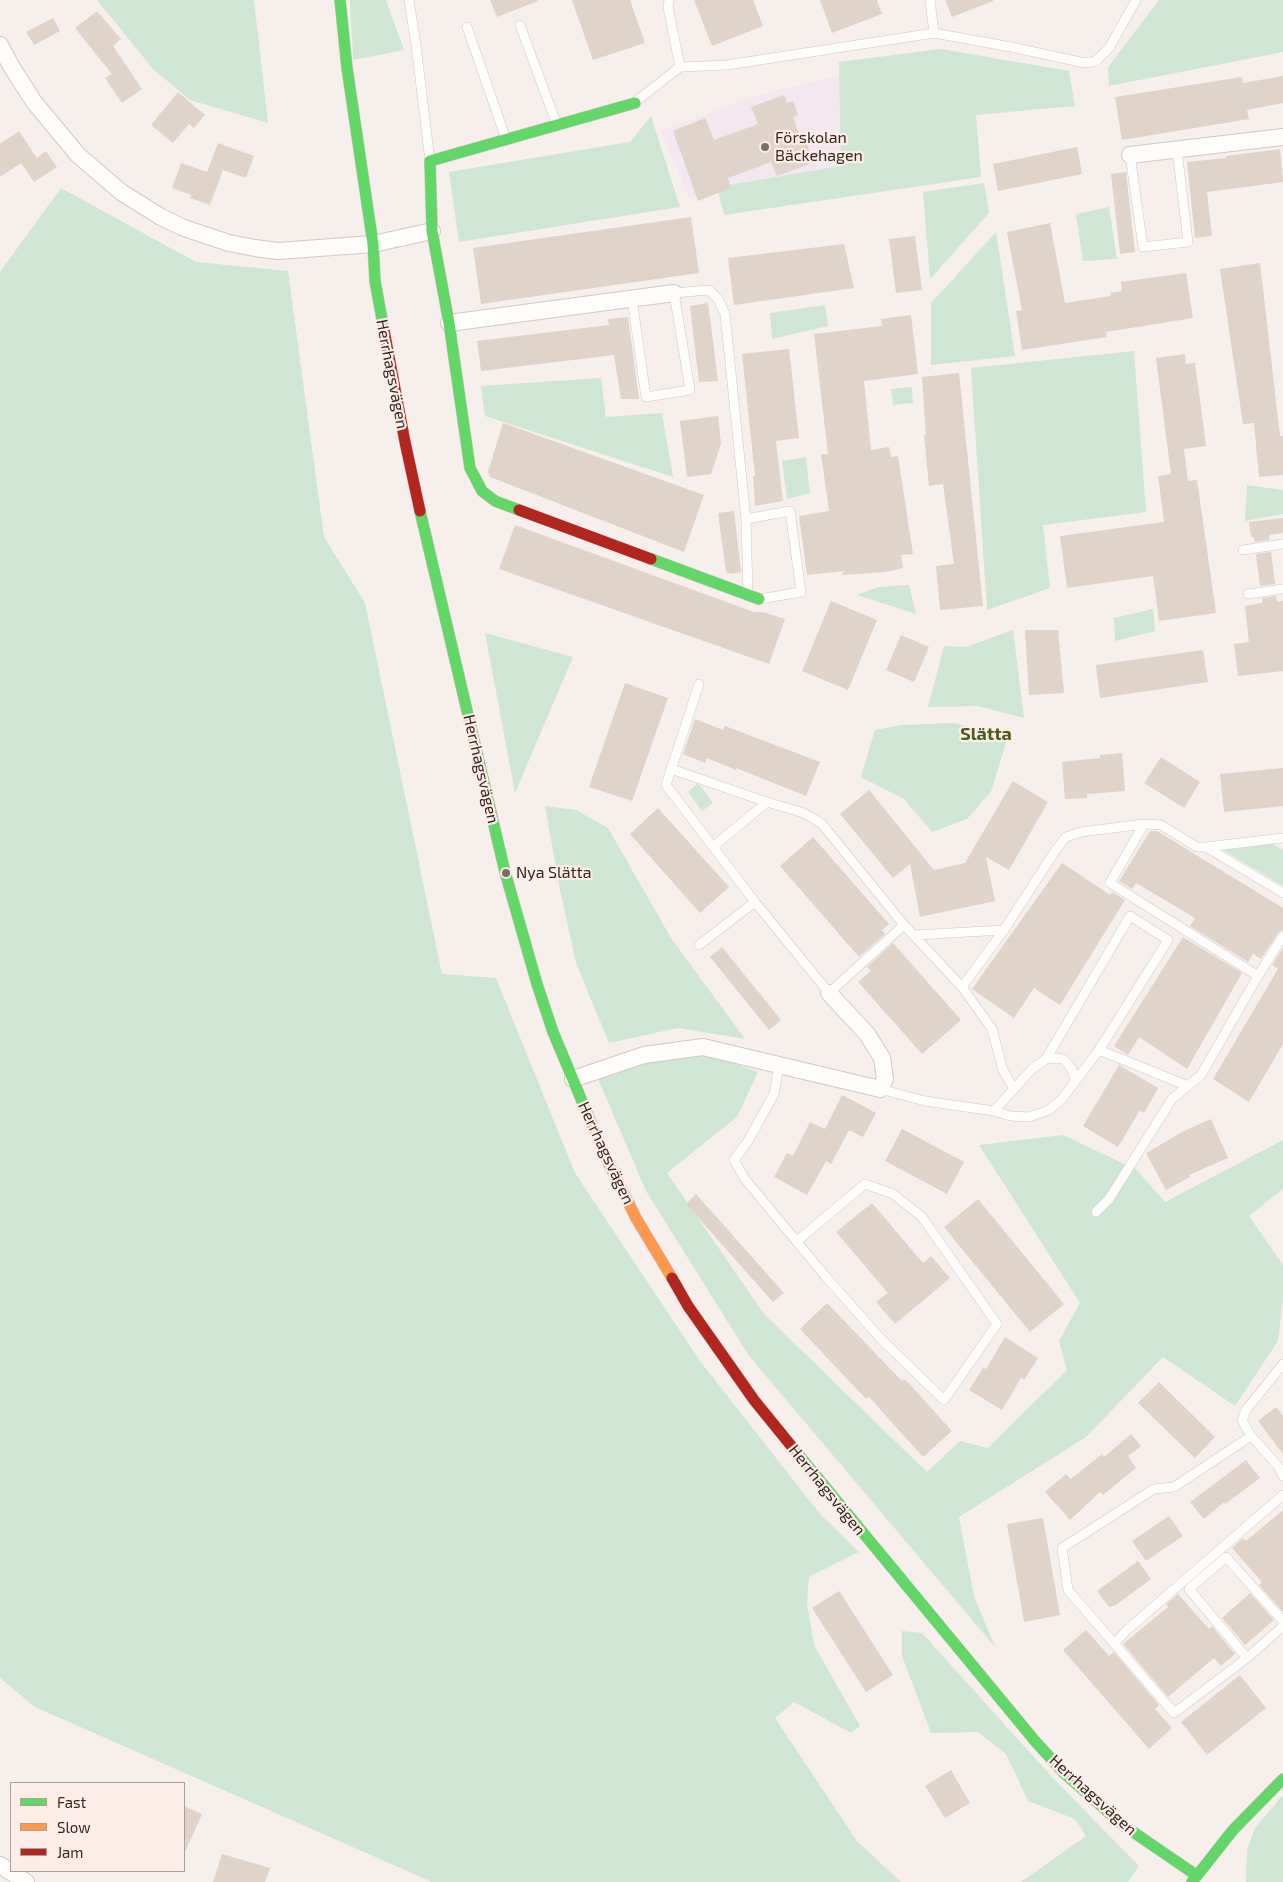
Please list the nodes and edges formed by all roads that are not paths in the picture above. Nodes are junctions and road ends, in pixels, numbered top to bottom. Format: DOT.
graph roads {
  1 [pos="340,0"];
  2 [pos="409,0"];
  3 [pos="669,0"];
  4 [pos="930,0"];
  5 [pos="1136,0"];
  6 [pos="520,25"];
  7 [pos="467,27"];
  8 [pos="934,33"];
  9 [pos="0,45"];
  10 [pos="680,66"];
  11 [pos="635,103"];
  12 [pos="557,125"];
  13 [pos="1283,138"];
  14 [pos="506,140"];
  15 [pos="1177,150"];
  16 [pos="1130,155"];
  17 [pos="430,161"];
  18 [pos="432,231"];
  19 [pos="373,244"];
  20 [pos="674,293"];
  21 [pos="632,299"];
  22 [pos="449,323"];
  23 [pos="746,519"];
  24 [pos="1283,544"];
  25 [pos="1243,550"];
  26 [pos="1283,589"];
  27 [pos="748,593"];
  28 [pos="1248,594"];
  29 [pos="760,599"];
  30 [pos="699,684"];
  31 [pos="671,769"];
  32 [pos="767,802"];
  33 [pos="1144,824"];
  34 [pos="1283,838"];
  35 [pos="714,846"];
  36 [pos="1206,847"];
  37 [pos="1283,893"];
  38 [pos="755,902"];
  39 [pos="904,925"];
  40 [pos="1004,930"];
  41 [pos="914,935"];
  42 [pos="1283,936"];
  43 [pos="699,945"];
  44 [pos="1258,976"];
  45 [pos="962,987"];
  46 [pos="829,993"];
  47 [pos="1099,1050"];
  48 [pos="1046,1059"];
  49 [pos="779,1065"];
  50 [pos="573,1079"];
  51 [pos="1074,1083"];
  52 [pos="1188,1086"];
  53 [pos="1014,1088"];
  54 [pos="880,1089"];
  55 [pos="994,1111"];
  56 [pos="1096,1212"];
  57 [pos="796,1241"];
  58 [pos="1283,1364"];
  59 [pos="1252,1436"];
  60 [pos="1283,1476"];
  61 [pos="1283,1495"];
  62 [pos="1283,1621"];
  63 [pos="1283,1626"];
  64 [pos="1114,1644"];
  65 [pos="1247,1658"];
  66 [pos="1283,1779"];
  67 [pos="11,1872"];
  68 [pos="1198,1880"];
  69 [pos="26,1882"];
  1 -- 19 [label="street, Herrhagsvägen"];
  2 -- 17 [label="lane"];
  3 -- 10 [label="lane"];
  4 -- 8 [label="lane"];
  5 -- 8 [label="lane"];
  6 -- 12 [label="lane"];
  7 -- 14 [label="lane"];
  8 -- 10 [label="lane"];
  9 -- 19 [label="street"];
  10 -- 11 [label="lane"];
  11 -- 12 [label="street"];
  12 -- 14 [label="street"];
  13 -- 15 [label="street"];
  14 -- 17 [label="street"];
  15 -- 16 [label="street"];
  15 -- 16 [label="lane"];
  17 -- 18 [label="street"];
  18 -- 19 [label="street"];
  18 -- 22 [label="street"];
  19 -- 50 [label="street, Herrhagsvägen"];
  20 -- 21 [label="street"];
  20 -- 21 [label="lane"];
  20 -- 23 [label="lane"];
  21 -- 22 [label="street"];
  22 -- 27 [label="street"];
  23 -- 27 [label="lane"];
  23 -- 29 [label="lane"];
  24 -- 25 [label="lane"];
  26 -- 28 [label="lane"];
  27 -- 29 [label="street"];
  30 -- 31 [label="lane"];
  31 -- 32 [label="lane"];
  31 -- 35 [label="lane"];
  32 -- 35 [label="lane"];
  32 -- 39 [label="lane"];
  33 -- 36 [label="lane"];
  33 -- 40 [label="lane"];
  33 -- 44 [label="lane"];
  34 -- 36 [label="lane"];
  35 -- 38 [label="lane"];
  36 -- 37 [label="lane"];
  38 -- 43 [label="lane"];
  38 -- 46 [label="lane"];
  39 -- 41 [label="lane"];
  39 -- 46 [label="lane"];
  40 -- 41 [label="lane"];
  40 -- 45 [label="lane"];
  41 -- 45 [label="lane"];
  42 -- 44 [label="lane"];
  44 -- 52 [label="lane"];
  45 -- 53 [label="lane"];
  46 -- 54 [label="street"];
  47 -- 48 [label="lane"];
  47 -- 51 [label="lane"];
  47 -- 52 [label="lane"];
  48 -- 51 [label="lane"];
  48 -- 53 [label="lane"];
  49 -- 50 [label="street"];
  49 -- 54 [label="street"];
  49 -- 57 [label="lane"];
  50 -- 68 [label="street, Herrhagsvägen"];
  51 -- 55 [label="lane"];
  52 -- 56 [label="lane"];
  53 -- 55 [label="lane"];
  54 -- 55 [label="lane"];
  57 -- 57 [label="lane"];
  58 -- 59 [label="lane"];
  59 -- 60 [label="lane"];
  59 -- 64 [label="lane"];
  61 -- 64 [label="lane"];
  62 -- 65 [label="lane"];
  63 -- 65 [label="lane"];
  64 -- 65 [label="lane"];
  66 -- 68 [label="street"];
  67 -- 69 [label="street"];
}
